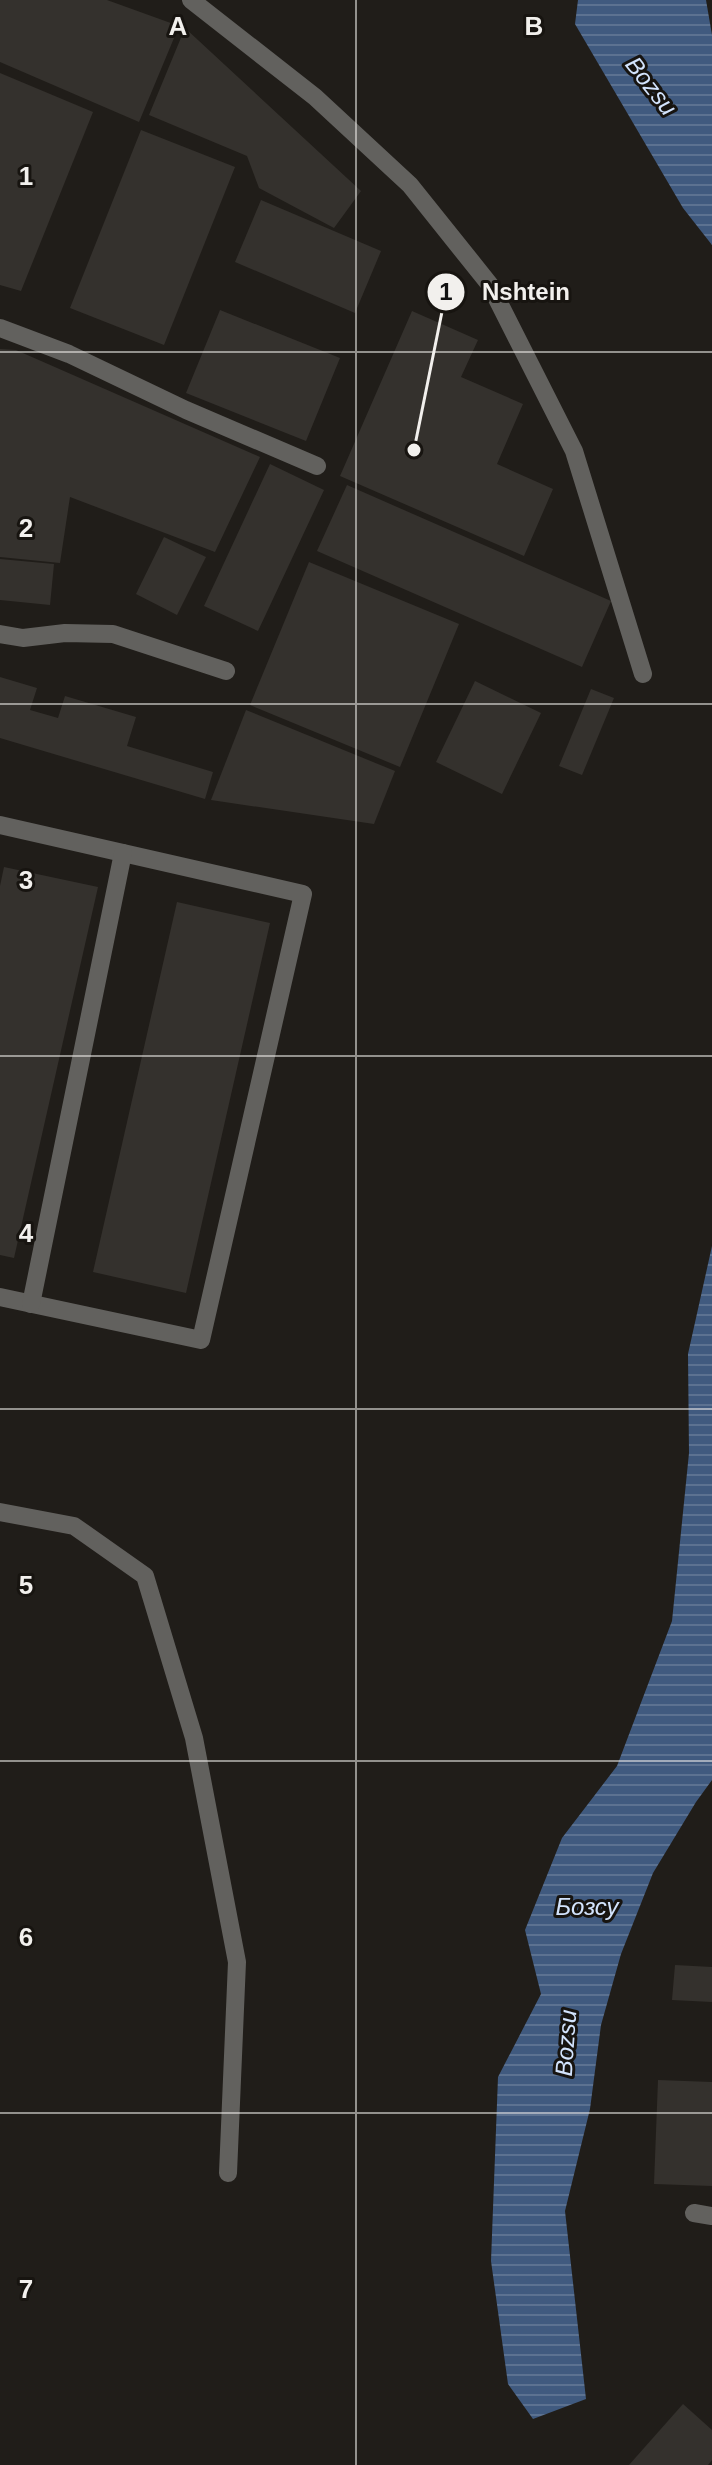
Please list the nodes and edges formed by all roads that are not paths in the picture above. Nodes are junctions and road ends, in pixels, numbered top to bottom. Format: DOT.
graph roads {
  1 [pos="191,0"];
  2 [pos="0,328"];
  3 [pos="317,466"];
  4 [pos="0,634"];
  5 [pos="226,671"];
  6 [pos="643,674"];
  7 [pos="0,825"];
  8 [pos="123,853"];
  9 [pos="0,1297"];
  10 [pos="31,1304"];
  11 [pos="0,1512"];
  12 [pos="228,2173"];
  1 -- 6 [label="lane"];
  2 -- 3 [label="lane"];
  4 -- 5 [label="lane"];
  7 -- 8 [label="lane"];
  8 -- 10 [label="lane"];
  8 -- 10 [label="lane"];
  9 -- 10 [label="lane"];
  11 -- 12 [label="lane"];
}
